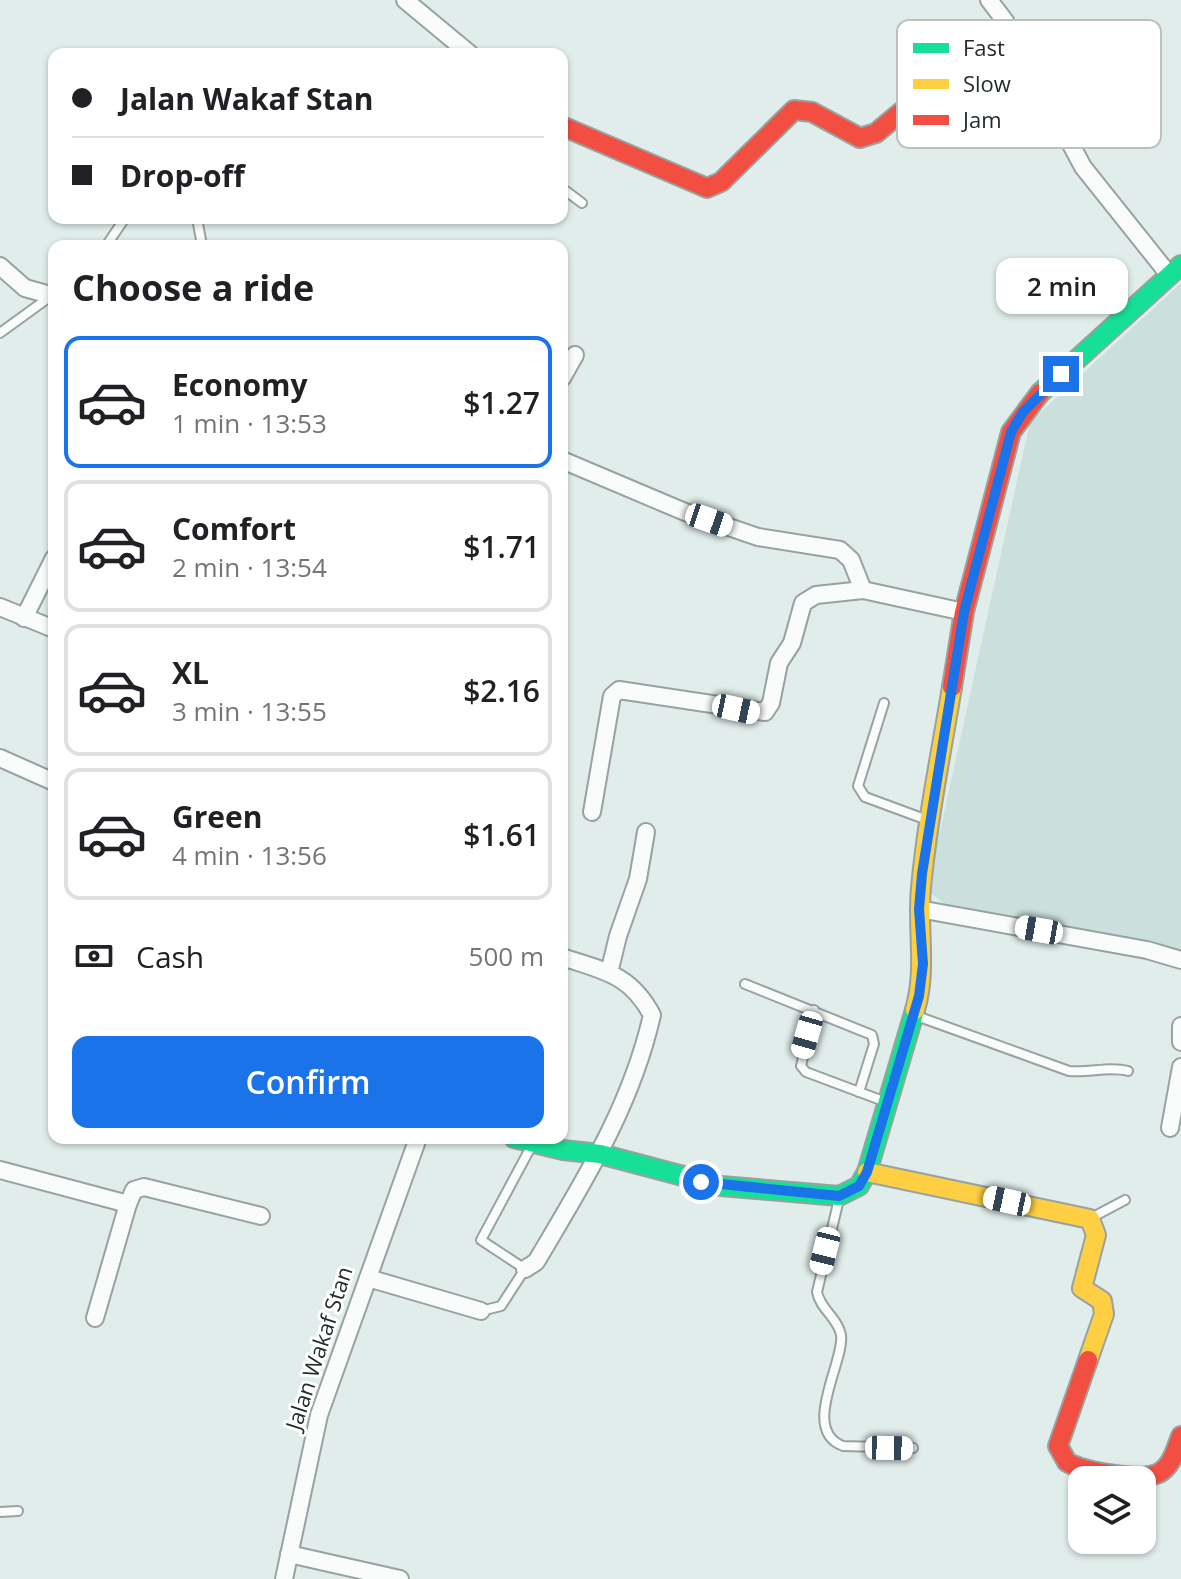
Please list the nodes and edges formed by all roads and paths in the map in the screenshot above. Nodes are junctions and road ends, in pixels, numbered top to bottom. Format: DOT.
graph roads {
  1 [pos="405,0"];
  2 [pos="989,0"];
  3 [pos="1004,20"];
  4 [pos="463,48"];
  5 [pos="897,116"];
  6 [pos="568,129"];
  7 [pos="1073,148"];
  8 [pos="568,192"];
  9 [pos="582,203"];
  10 [pos="198,224"];
  11 [pos="201,240"];
  12 [pos="0,266"];
  13 [pos="1177,276"];
  14 [pos="48,295"];
  15 [pos="48,299"];
  16 [pos="0,333"];
  17 [pos="575,355"];
  18 [pos="568,367"];
  19 [pos="568,463"];
  20 [pos="48,570"];
  21 [pos="863,590"];
  22 [pos="0,607"];
  23 [pos="964,612"];
  24 [pos="24,618"];
  25 [pos="48,627"];
  26 [pos="884,703"];
  27 [pos="0,758"];
  28 [pos="48,779"];
  29 [pos="592,812"];
  30 [pos="931,821"];
  31 [pos="646,832"];
  32 [pos="919,909"];
  33 [pos="568,959"];
  34 [pos="1181,960"];
  35 [pos="609,973"];
  36 [pos="745,984"];
  37 [pos="814,1010"];
  38 [pos="914,1015"];
  39 [pos="1181,1026"];
  40 [pos="1181,1042"];
  41 [pos="1181,1067"];
  42 [pos="1128,1071"];
  43 [pos="859,1092"];
  44 [pos="887,1102"];
  45 [pos="1170,1128"];
  46 [pos="416,1144"];
  47 [pos="532,1144"];
  48 [pos="539,1144"];
  49 [pos="600,1154"];
  50 [pos="0,1170"];
  51 [pos="867,1172"];
  52 [pos="839,1196"];
  53 [pos="1125,1200"];
  54 [pos="128,1204"];
  55 [pos="261,1216"];
  56 [pos="1090,1219"];
  57 [pos="525,1269"];
  58 [pos="368,1278"];
  59 [pos="481,1311"];
  60 [pos="95,1318"];
  61 [pos="1181,1436"];
  62 [pos="913,1448"];
  63 [pos="18,1511"];
  64 [pos="0,1512"];
  65 [pos="289,1554"];
  66 [pos="284,1579"];
  67 [pos="400,1579"];
  1 -- 4 [label="street"];
  2 -- 3 [label="street"];
  5 -- 6 [label="street"];
  7 -- 13 [label="street"];
  8 -- 9 [label="lane"];
  10 -- 11 [label="lane"];
  12 -- 14 [label="street"];
  13 -- 23 [label="street"];
  15 -- 16 [label="lane"];
  17 -- 18 [label="street"];
  19 -- 21 [label="street"];
  20 -- 24 [label="street"];
  21 -- 23 [label="street"];
  21 -- 29 [label="street"];
  22 -- 24 [label="street"];
  23 -- 30 [label="street"];
  24 -- 25 [label="street"];
  26 -- 30 [label="lane"];
  27 -- 28 [label="street"];
  30 -- 32 [label="street"];
  31 -- 35 [label="street"];
  32 -- 34 [label="street"];
  32 -- 38 [label="street"];
  33 -- 35 [label="street"];
  35 -- 49 [label="street"];
  36 -- 37 [label="lane"];
  37 -- 43 [label="lane"];
  37 -- 43 [label="lane"];
  38 -- 42 [label="lane"];
  38 -- 44 [label="street"];
  39 -- 40 [label="street"];
  41 -- 45 [label="street"];
  43 -- 44 [label="lane"];
  44 -- 51 [label="street"];
  46 -- 58 [label="street, Jalan Wakaf Stan"];
  47 -- 57 [label="lane"];
  48 -- 49 [label="street"];
  49 -- 52 [label="street"];
  49 -- 57 [label="street"];
  50 -- 54 [label="street"];
  51 -- 52 [label="street"];
  51 -- 56 [label="street"];
  52 -- 62 [label="lane"];
  53 -- 56 [label="lane"];
  54 -- 55 [label="street"];
  54 -- 60 [label="street"];
  56 -- 61 [label="street"];
  57 -- 59 [label="lane"];
  58 -- 59 [label="street"];
  58 -- 65 [label="street, Jalan Wakaf Stan"];
  63 -- 64 [label="lane"];
  65 -- 66 [label="street, Jalan Wakaf Stan"];
  65 -- 67 [label="street"];
}
